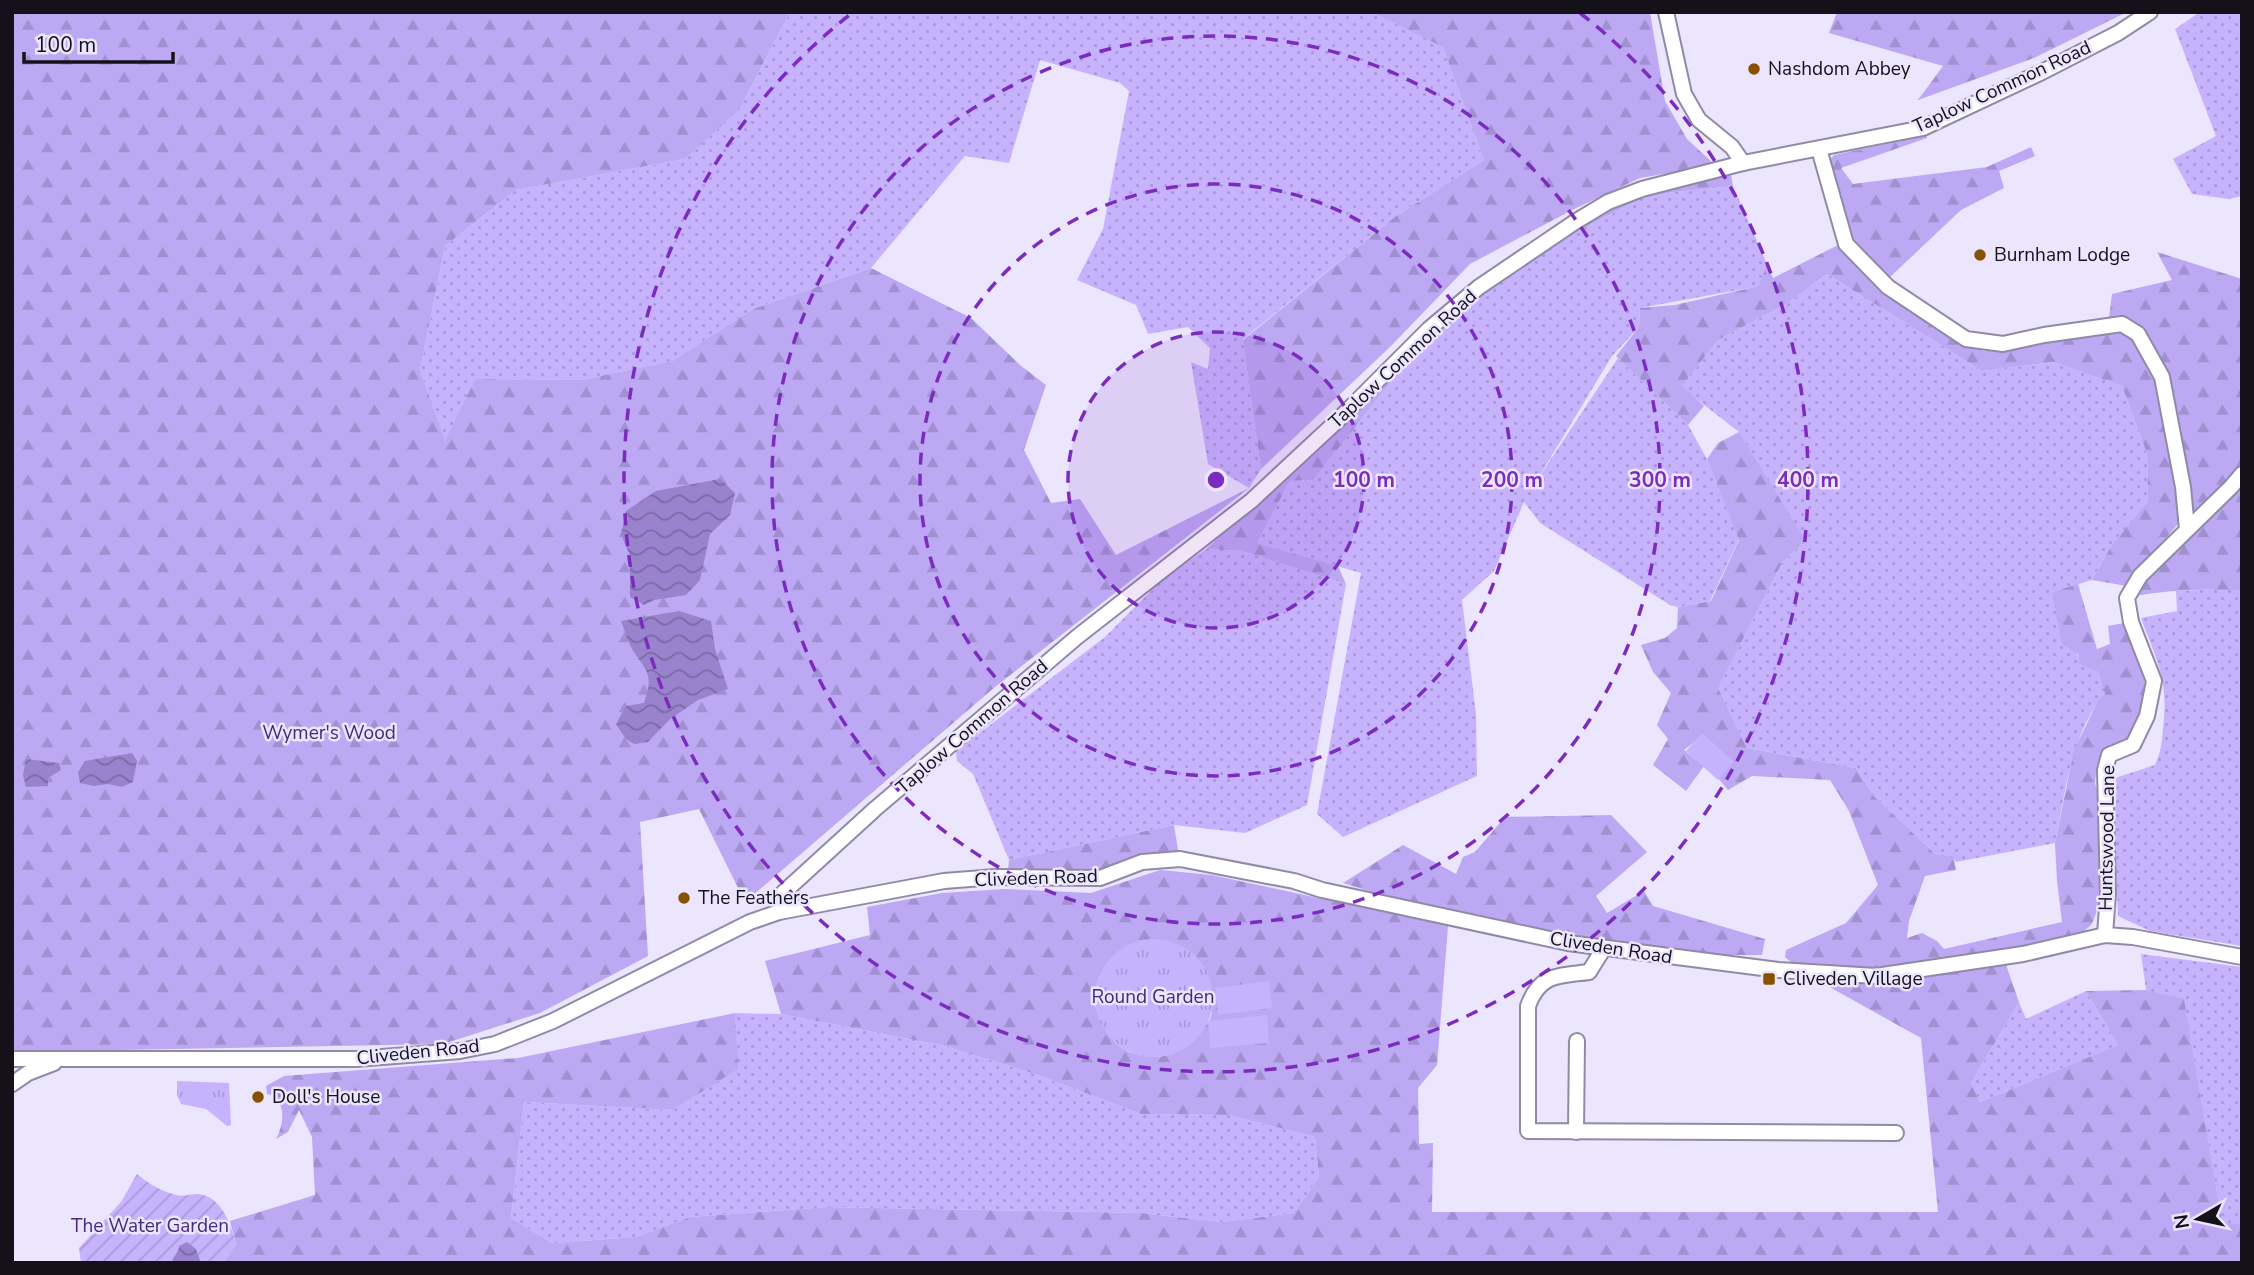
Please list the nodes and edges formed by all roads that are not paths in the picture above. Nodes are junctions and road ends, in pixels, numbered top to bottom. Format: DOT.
graph roads {
  1 [pos="1666,12"];
  2 [pos="2150,12"];
  3 [pos="1819,149"];
  4 [pos="1742,163"];
  5 [pos="2242,474"];
  6 [pos="2186,529"];
  7 [pos="779,912"];
  8 [pos="2105,935"];
  9 [pos="1604,948"];
  10 [pos="2242,957"];
  11 [pos="1577,1041"];
  12 [pos="17,1059"];
  13 [pos="62,1060"];
  14 [pos="12,1079"];
  15 [pos="12,1084"];
  16 [pos="1576,1132"];
  17 [pos="1896,1133"];
  1 -- 4 [label="street"];
  2 -- 3 [label="street, Taplow Common Road"];
  3 -- 4 [label="street, Taplow Common Road"];
  3 -- 6 [label="street"];
  4 -- 7 [label="street, Taplow Common Road"];
  5 -- 6 [label="street, Huntswood Lane"];
  6 -- 8 [label="street, Huntswood Lane"];
  7 -- 9 [label="street, Cliveden Road"];
  7 -- 13 [label="street, Cliveden Road"];
  8 -- 9 [label="street, Cliveden Road"];
  8 -- 10 [label="street, Cliveden Road"];
  9 -- 16 [label="street"];
  11 -- 16 [label="street"];
  12 -- 13 [label="street, Cliveden Road"];
  12 -- 14 [label="street"];
  13 -- 15 [label="street"];
  16 -- 17 [label="street"];
}
